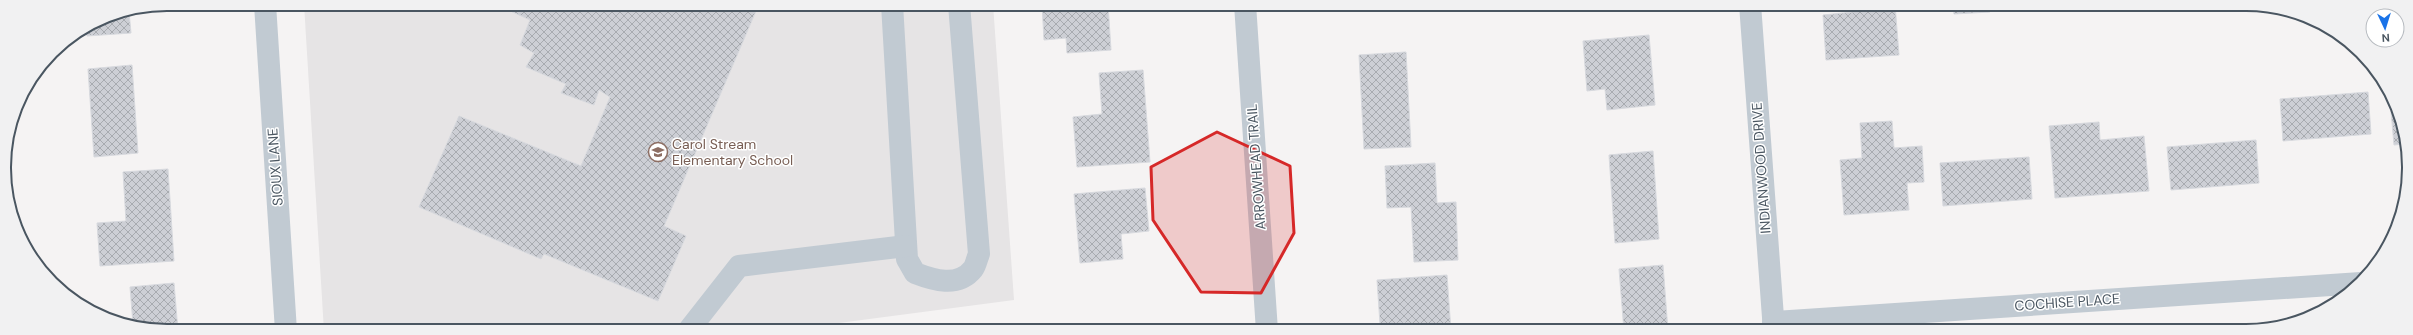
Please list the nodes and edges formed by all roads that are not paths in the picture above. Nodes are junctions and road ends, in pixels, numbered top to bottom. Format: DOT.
graph roads {
  1 [pos="265,11"];
  2 [pos="892,11"];
  3 [pos="960,11"];
  4 [pos="1245,11"];
  5 [pos="1751,11"];
  6 [pos="906,246"];
  7 [pos="2350,284"];
  8 [pos="286,324"];
  9 [pos="694,324"];
  10 [pos="1268,324"];
  11 [pos="1774,324"];
  12 [pos="1801,324"];
  1 -- 8 [label="street, SIOUX LANE"];
  2 -- 6 [label="street"];
  3 -- 6 [label="street"];
  4 -- 10 [label="street, ARROWHEAD TRAIL"];
  5 -- 11 [label="street, INDIANWOOD DRIVE"];
  6 -- 9 [label="street"];
  7 -- 12 [label="street, COCHISE PLACE"];
}
